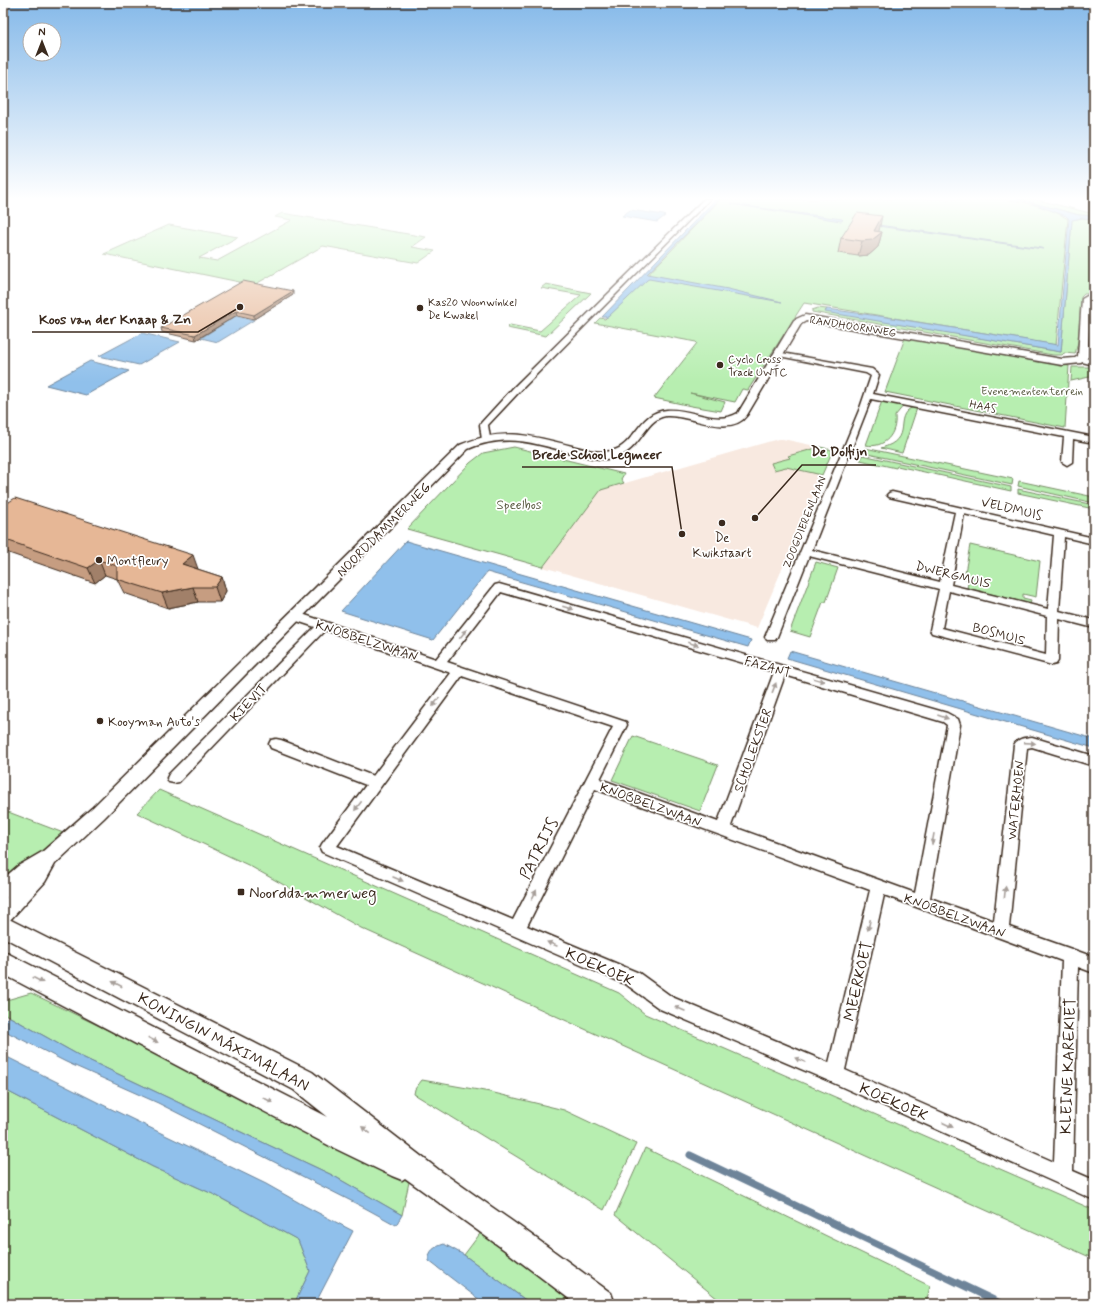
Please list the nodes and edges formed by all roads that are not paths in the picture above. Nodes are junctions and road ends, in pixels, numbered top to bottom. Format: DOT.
graph roads {
  1 [pos="646,260"];
  2 [pos="1094,295"];
  3 [pos="779,354"];
  4 [pos="1081,359"];
  5 [pos="1094,363"];
  6 [pos="868,396"];
  7 [pos="1069,435"];
  8 [pos="485,438"];
  9 [pos="1094,440"];
  10 [pos="1067,462"];
  11 [pos="892,495"];
  12 [pos="960,510"];
  13 [pos="1059,533"];
  14 [pos="1094,541"];
  15 [pos="806,552"];
  16 [pos="945,587"];
  17 [pos="1053,614"];
  18 [pos="295,616"];
  19 [pos="1094,624"];
  20 [pos="322,626"];
  21 [pos="771,637"];
  22 [pos="439,664"];
  23 [pos="781,670"];
  24 [pos="459,671"];
  25 [pos="276,744"];
  26 [pos="1094,761"];
  27 [pos="174,778"];
  28 [pos="592,782"];
  29 [pos="376,783"];
  30 [pos="722,830"];
  31 [pos="49,858"];
  32 [pos="878,887"];
  33 [pos="3,890"];
  34 [pos="921,902"];
  35 [pos="3,914"];
  36 [pos="3,926"];
  37 [pos="517,929"];
  38 [pos="1000,931"];
  39 [pos="1070,956"];
  40 [pos="3,962"];
  41 [pos="1094,965"];
  42 [pos="835,1075"];
  43 [pos="1063,1177"];
  44 [pos="429,1180"];
  45 [pos="1094,1190"];
  46 [pos="600,1304"];
  1 -- 8 [label="street"];
  2 -- 4 [label="street"];
  3 -- 4 [label="street, RANDHOORNWEG"];
  3 -- 6 [label="street, ZOOGDIERENLAAN"];
  3 -- 8 [label="street, RANDHOORNWEG"];
  4 -- 5 [label="street"];
  6 -- 7 [label="street, HAAS"];
  6 -- 15 [label="street, ZOOGDIERENLAAN"];
  7 -- 9 [label="street, HAAS"];
  7 -- 10 [label="street"];
  8 -- 18 [label="street, NOORDDAMMERWEG"];
  11 -- 12 [label="street, VELDMUIS"];
  12 -- 13 [label="street, VELDMUIS"];
  12 -- 16 [label="street"];
  13 -- 14 [label="street, VELDMUIS"];
  13 -- 17 [label="street"];
  15 -- 16 [label="street, DWERGMUIS"];
  15 -- 21 [label="street, ZOOGDIERENLAAN"];
  16 -- 17 [label="street, DWERGMUIS"];
  16 -- 17 [label="street, BOSMUIS"];
  17 -- 19 [label="street, DWERGMUIS"];
  18 -- 20 [label="street, KNOBBELZWAAN"];
  18 -- 31 [label="street, NOORDDAMMERWEG"];
  20 -- 22 [label="street, KNOBBELZWAAN"];
  20 -- 27 [label="street, KIEVIT"];
  22 -- 23 [label="street, FAZANT, one-way"];
  22 -- 24 [label="street, KNOBBELZWAAN"];
  30 -- 23 [label="street, SCHOLEKSTER, one-way"];
  23 -- 34 [label="street, FAZANT, one-way"];
  24 -- 28 [label="street, KNOBBELZWAAN"];
  24 -- 29 [label="street, KOEKOEK, one-way"];
  25 -- 29 [label="street"];
  38 -- 26 [label="street, WATERHOEN, one-way"];
  28 -- 30 [label="street, KNOBBELZWAAN"];
  37 -- 28 [label="street, PATRIJS, one-way"];
  29 -- 37 [label="street, KOEKOEK, one-way"];
  30 -- 32 [label="street, KNOBBELZWAAN"];
  31 -- 33 [label="street, NOORDDAMMERWEG"];
  31 -- 35 [label="street, NOORDDAMMERWEG"];
  32 -- 34 [label="street, KNOBBELZWAAN"];
  32 -- 42 [label="street, MEERKOET, one-way"];
  34 -- 38 [label="street, KNOBBELZWAAN"];
  44 -- 36 [label="main road, KONINGIN MÁXIMALAAN, one-way"];
  42 -- 37 [label="street, KOEKOEK, one-way"];
  38 -- 39 [label="street, KNOBBELZWAAN"];
  39 -- 41 [label="street, KNOBBELZWAAN"];
  39 -- 43 [label="street, KLEINE KAREKIET"];
  40 -- 44 [label="main road, KONINGIN MÁXIMALAAN, one-way"];
  42 -- 43 [label="street, KOEKOEK, one-way"];
  43 -- 45 [label="street, KOEKOEK"];
  44 -- 46 [label="main road, KONINGIN MÁXIMALAAN"];
}
